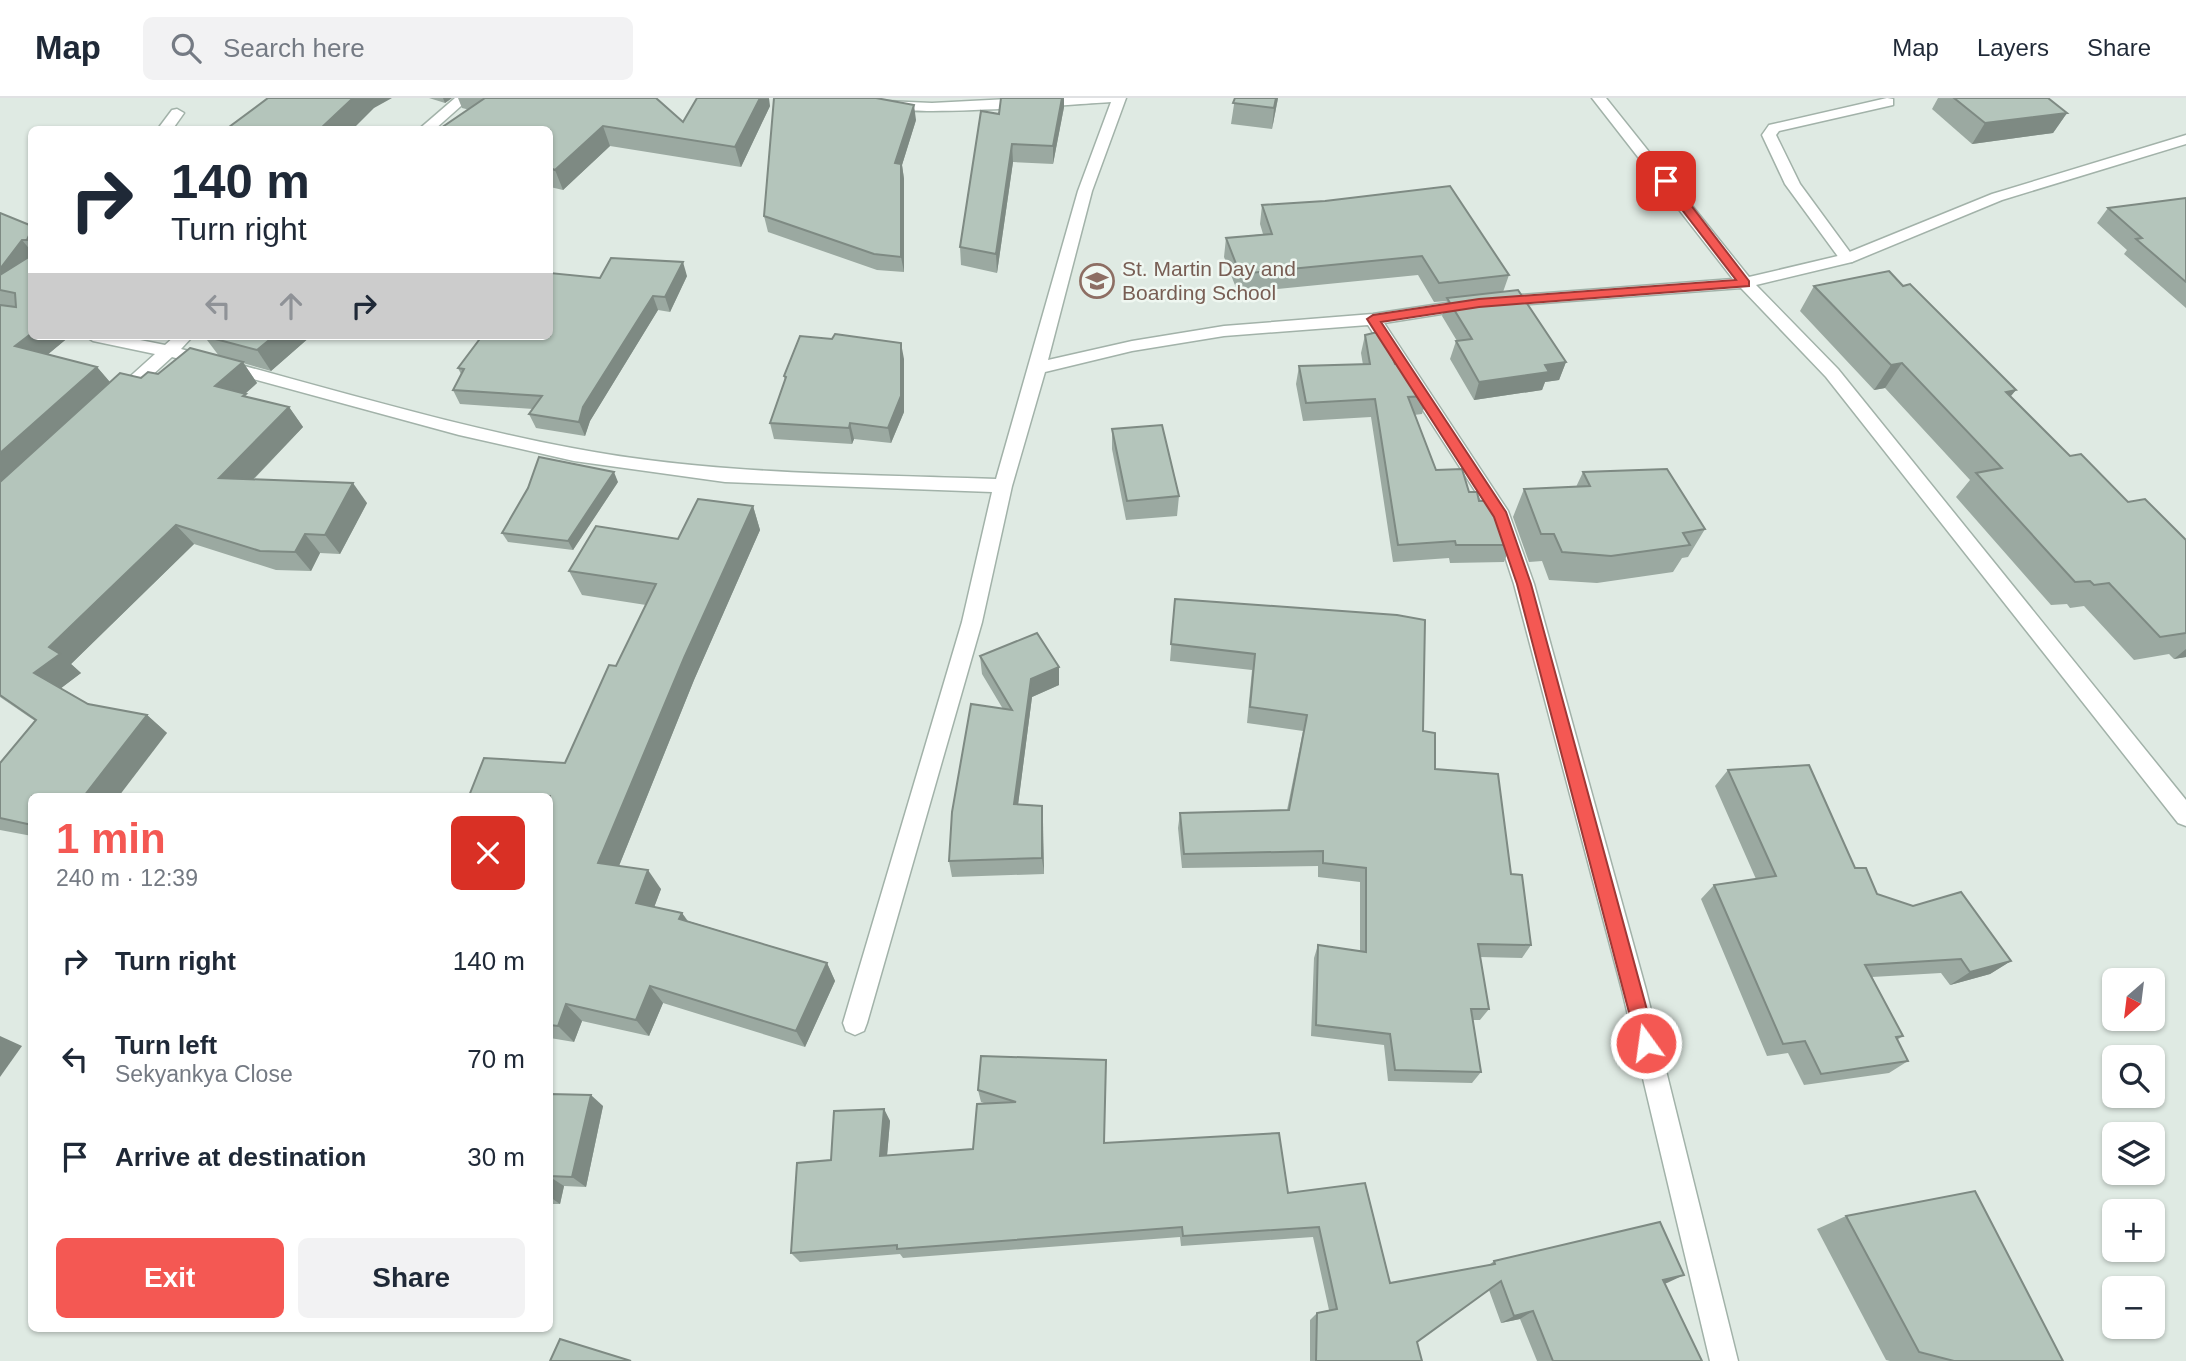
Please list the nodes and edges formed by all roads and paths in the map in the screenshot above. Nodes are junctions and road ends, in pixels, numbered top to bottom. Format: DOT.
graph roads {
  1 [pos="463,98"];
  2 [pos="1111,98"];
  3 [pos="1119,98"];
  4 [pos="1599,98"];
  5 [pos="1888,102"];
  6 [pos="865,104"];
  7 [pos="177,113"];
  8 [pos="167,126"];
  9 [pos="430,126"];
  10 [pos="2186,139"];
  11 [pos="1847,259"];
  12 [pos="1745,283"];
  13 [pos="1373,319"];
  14 [pos="113,340"];
  15 [pos="180,340"];
  16 [pos="168,351"];
  17 [pos="1038,368"];
  18 [pos="108,406"];
  19 [pos="1003,486"];
  20 [pos="2186,816"];
  21 [pos="855,1023"];
  22 [pos="1724,1361"];
  1 -- 9 [label="street"];
  2 -- 6 [label="street"];
  3 -- 17 [label="street"];
  4 -- 12 [label="street"];
  5 -- 11 [label="street"];
  7 -- 8 [label="street"];
  10 -- 11 [label="street"];
  11 -- 12 [label="street"];
  12 -- 13 [label="street"];
  12 -- 20 [label="street"];
  13 -- 17 [label="street"];
  13 -- 22 [label="street"];
  14 -- 16 [label="street"];
  15 -- 16 [label="street"];
  16 -- 18 [label="street"];
  16 -- 19 [label="street"];
  17 -- 19 [label="street"];
  19 -- 21 [label="street"];
}
